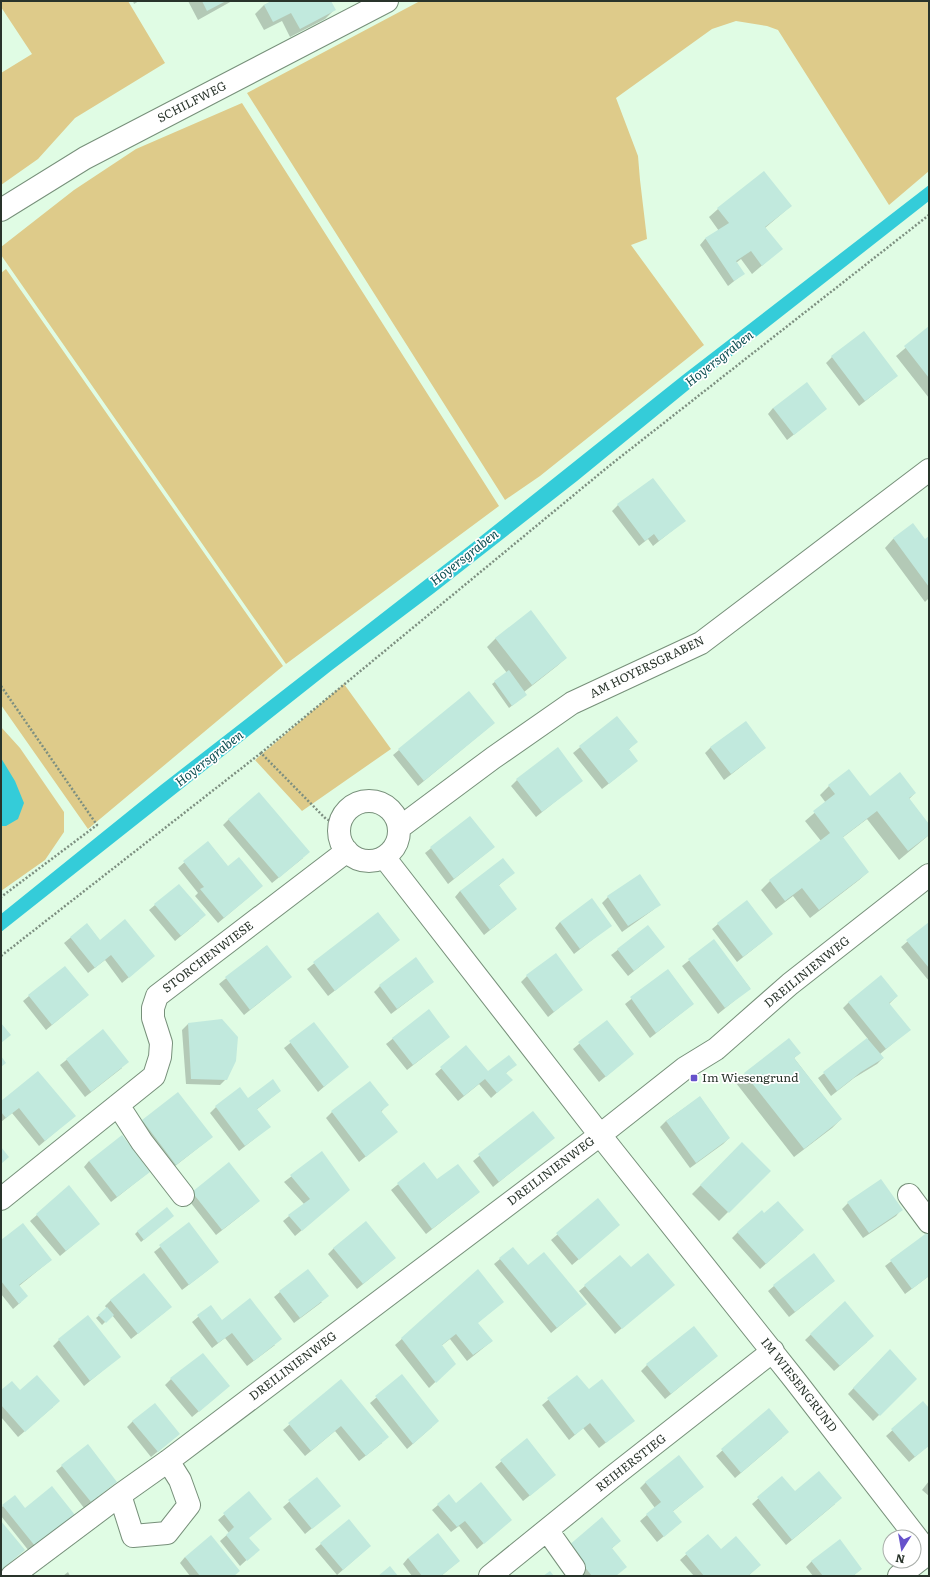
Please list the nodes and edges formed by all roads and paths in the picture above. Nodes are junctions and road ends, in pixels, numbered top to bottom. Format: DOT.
graph roads {
  1 [pos="387,1"];
  2 [pos="1,210"];
  3 [pos="929,215"];
  4 [pos="929,470"];
  5 [pos="1,686"];
  6 [pos="261,753"];
  7 [pos="341,824"];
  8 [pos="399,828"];
  9 [pos="347,851"];
  10 [pos="384,857"];
  11 [pos="929,875"];
  12 [pos="1,897"];
  13 [pos="1,956"];
  14 [pos="118,1105"];
  15 [pos="600,1135"];
  16 [pos="183,1195"];
  17 [pos="909,1195"];
  18 [pos="1,1199"];
  19 [pos="929,1222"];
  20 [pos="773,1351"];
  21 [pos="168,1461"];
  22 [pos="120,1495"];
  23 [pos="547,1530"];
  24 [pos="928,1555"];
  25 [pos="574,1568"];
  26 [pos="12,1576"];
  27 [pos="490,1576"];
  28 [pos="898,1576"];
  1 -- 2 [label="street, SCHILFWEG"];
  3 -- 6 [label="path"];
  4 -- 8 [label="street, AM HOYERSGRABEN"];
  5 -- 12 [label="path"];
  6 -- 7 [label="path"];
  6 -- 13 [label="path"];
  7 -- 8 [label="street"];
  7 -- 9 [label="street"];
  8 -- 10 [label="street"];
  9 -- 10 [label="street"];
  9 -- 14 [label="street, STORCHENWIESE"];
  10 -- 15 [label="street, IM WIESENGRUND"];
  11 -- 15 [label="street, DREILINIENWEG"];
  14 -- 16 [label="street"];
  14 -- 18 [label="street, STORCHENWIESE"];
  15 -- 20 [label="street, IM WIESENGRUND"];
  15 -- 21 [label="street, DREILINIENWEG"];
  17 -- 19 [label="street"];
  20 -- 23 [label="street, REIHERSTIEG"];
  20 -- 24 [label="street, IM WIESENGRUND"];
  21 -- 22 [label="street, DREILINIENWEG"];
  21 -- 22 [label="street"];
  22 -- 26 [label="street, DREILINIENWEG"];
  23 -- 25 [label="street"];
  23 -- 27 [label="street, REIHERSTIEG"];
  24 -- 28 [label="street"];
}
